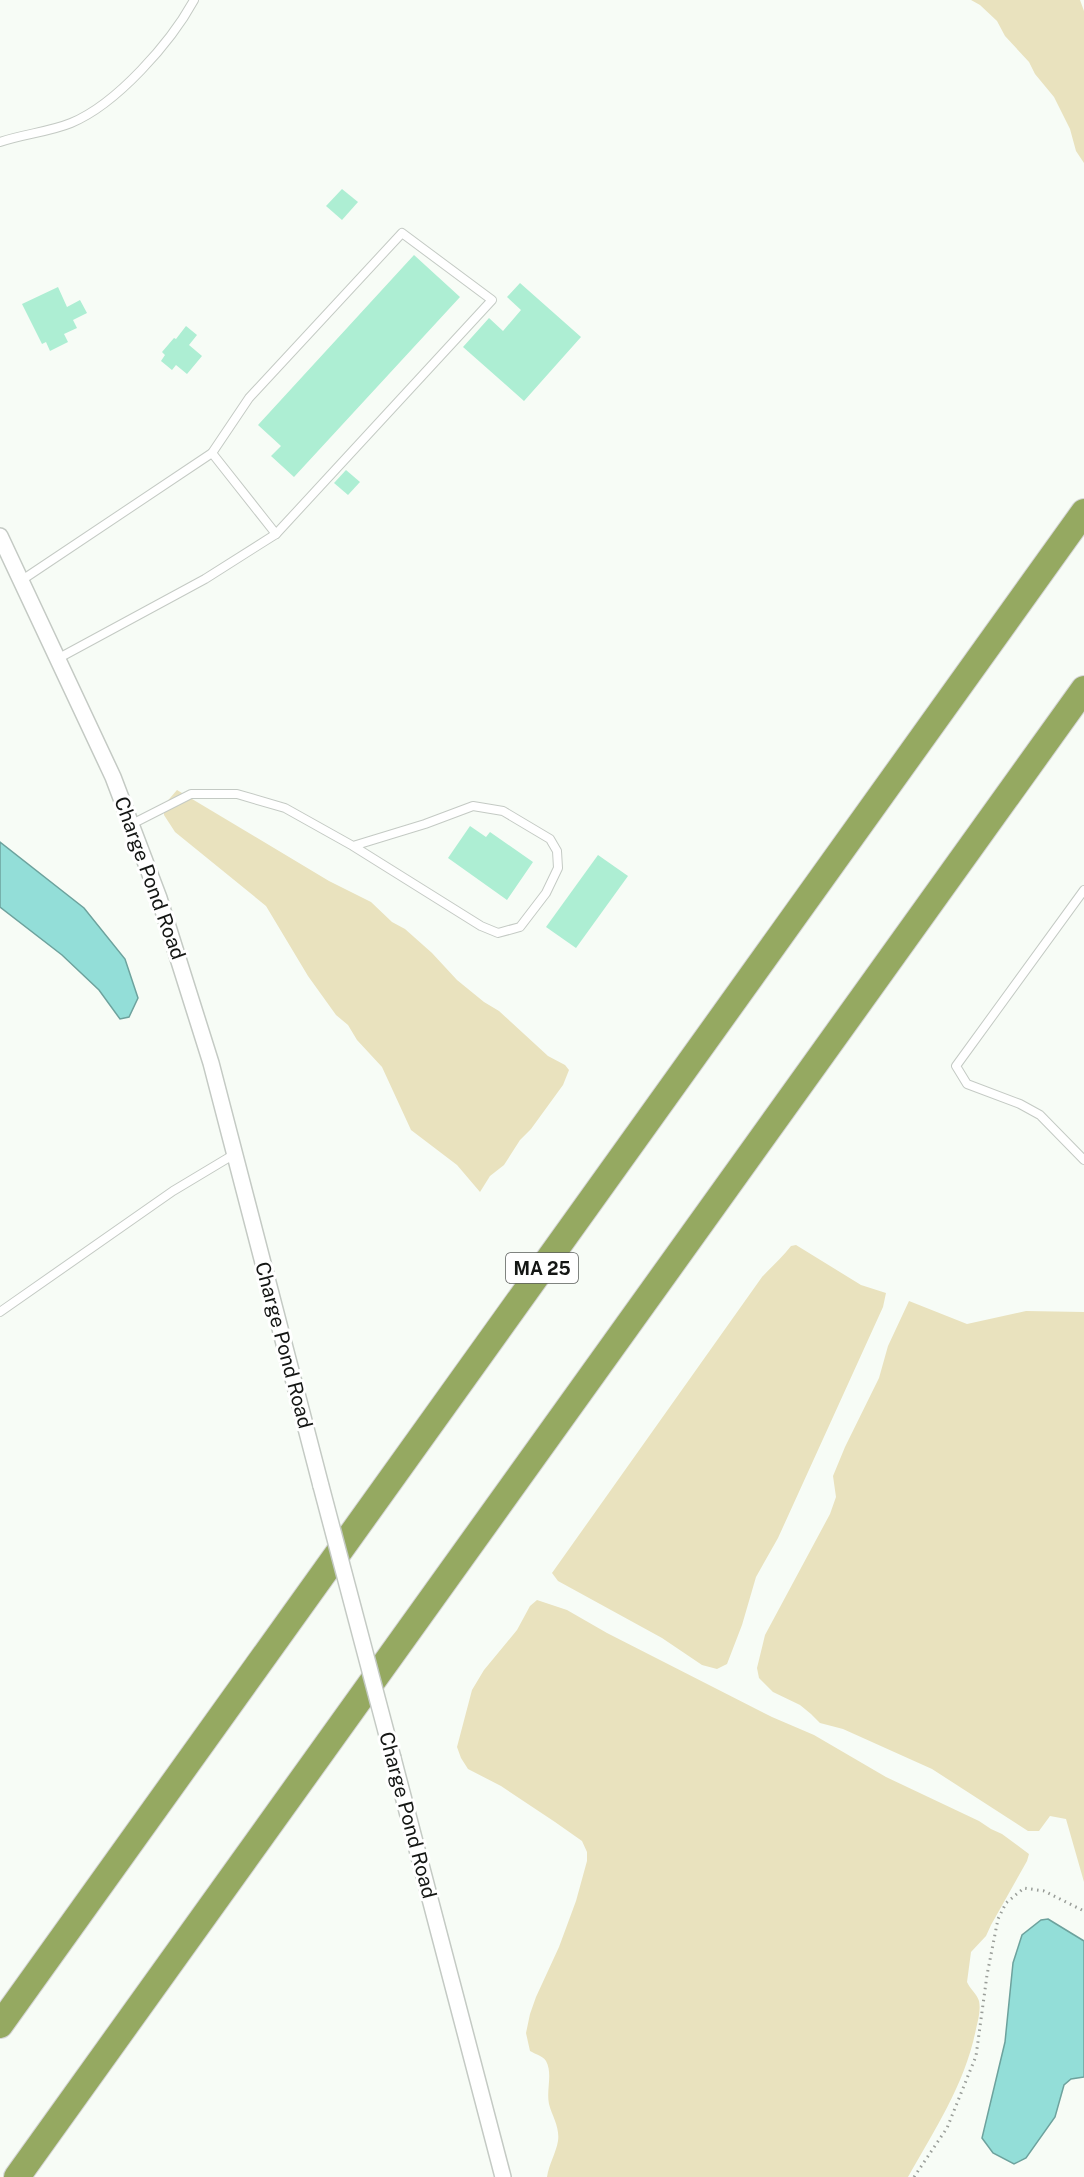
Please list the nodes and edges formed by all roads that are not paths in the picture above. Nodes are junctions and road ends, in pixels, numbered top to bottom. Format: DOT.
graph roads {
  1 [pos="195,0"];
  2 [pos="0,142"];
  3 [pos="212,453"];
  4 [pos="1084,512"];
  5 [pos="276,534"];
  6 [pos="0,536"];
  7 [pos="22,580"];
  8 [pos="59,658"];
  9 [pos="1084,689"];
  10 [pos="132,824"];
  11 [pos="353,846"];
  12 [pos="1084,890"];
  13 [pos="233,1155"];
  14 [pos="1084,1160"];
  15 [pos="0,1312"];
  16 [pos="0,2025"];
  17 [pos="17,2177"];
  18 [pos="503,2177"];
  1 -- 2 [label="lane"];
  3 -- 5 [label="lane"];
  3 -- 5 [label="lane"];
  3 -- 7 [label="lane"];
  4 -- 16 [label="highway, MA 25"];
  5 -- 8 [label="lane"];
  6 -- 7 [label="street, Charge Pond Road"];
  7 -- 8 [label="street, Charge Pond Road"];
  8 -- 10 [label="street, Charge Pond Road"];
  9 -- 17 [label="highway"];
  10 -- 11 [label="lane"];
  10 -- 13 [label="street, Charge Pond Road"];
  11 -- 11 [label="lane"];
  12 -- 14 [label="lane"];
  13 -- 15 [label="lane"];
  13 -- 18 [label="street, Charge Pond Road, bridge"];
}
